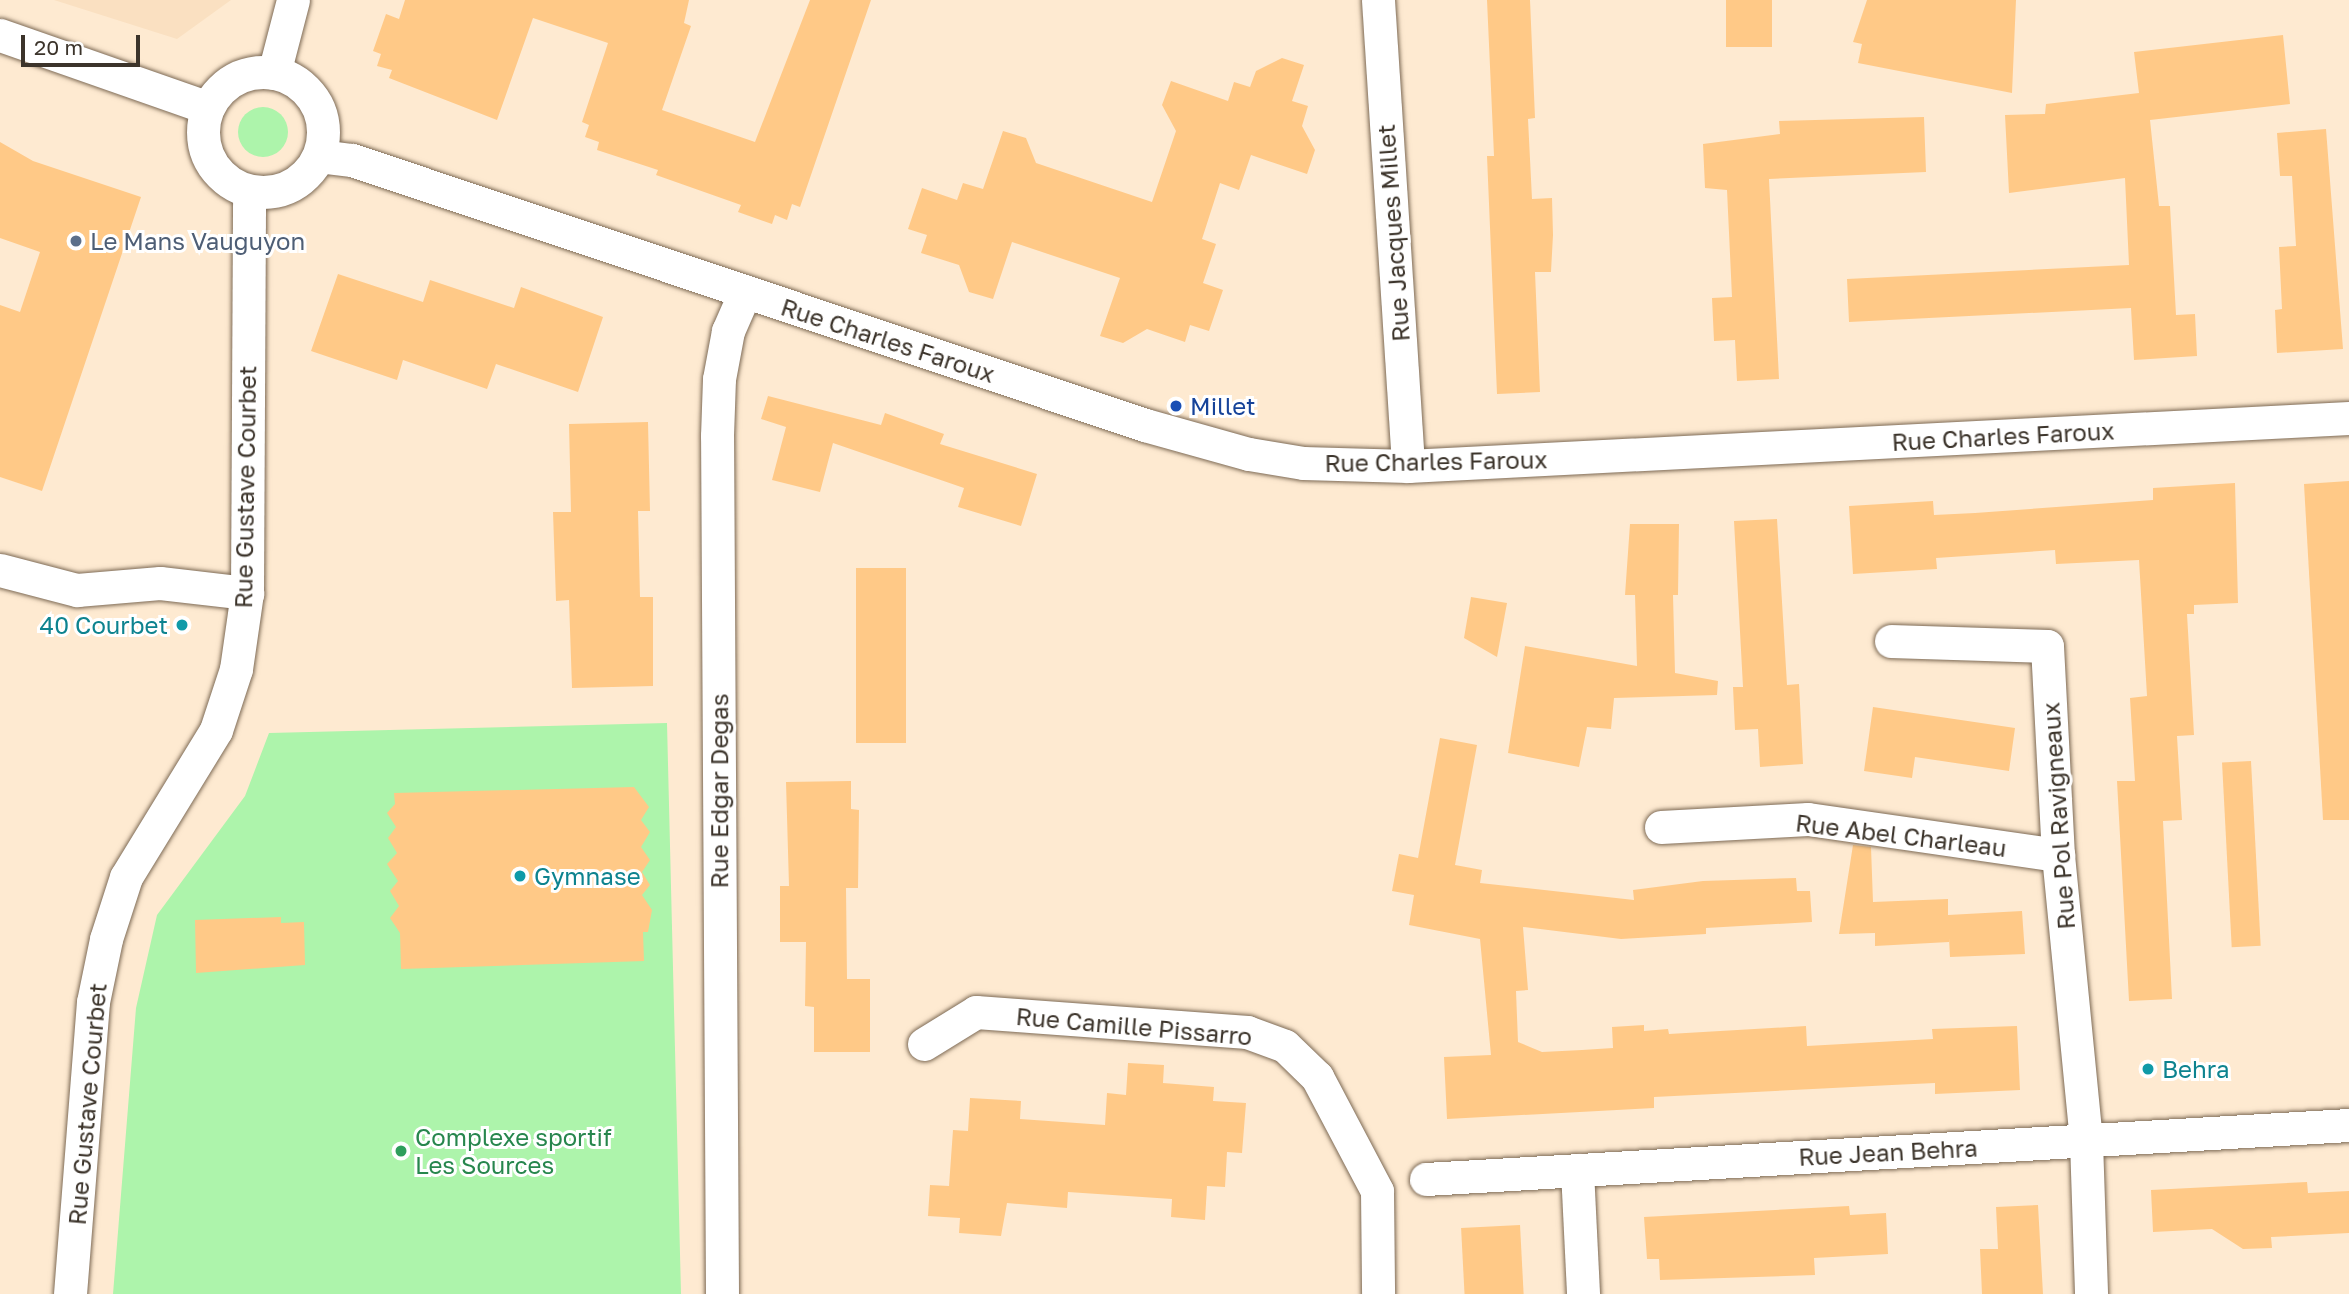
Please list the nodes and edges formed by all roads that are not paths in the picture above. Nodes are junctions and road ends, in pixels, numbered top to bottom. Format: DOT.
graph roads {
  1 [pos="293,0"];
  2 [pos="1378,0"];
  3 [pos="0,34"];
  4 [pos="274,73"];
  5 [pos="208,108"];
  6 [pos="319,156"];
  7 [pos="249,191"];
  8 [pos="745,292"];
  9 [pos="2349,418"];
  10 [pos="1408,466"];
  11 [pos="0,570"];
  12 [pos="247,593"];
  13 [pos="1891,642"];
  14 [pos="1661,827"];
  15 [pos="2058,855"];
  16 [pos="923,1044"];
  17 [pos="2349,1125"];
  18 [pos="2086,1141"];
  19 [pos="1577,1170"];
  20 [pos="1426,1179"];
  21 [pos="71,1294"];
  22 [pos="722,1294"];
  23 [pos="1378,1294"];
  24 [pos="1583,1294"];
  25 [pos="2091,1294"];
  1 -- 4 [label="street"];
  2 -- 10 [label="street, Rue Jacques Millet"];
  3 -- 5 [label="street"];
  4 -- 5 [label="street"];
  4 -- 6 [label="street"];
  5 -- 7 [label="street"];
  6 -- 7 [label="street"];
  6 -- 8 [label="street, Rue Charles Faroux"];
  7 -- 12 [label="street, Rue Gustave Courbet"];
  8 -- 10 [label="street, Rue Charles Faroux"];
  8 -- 22 [label="street, Rue Edgar Degas"];
  9 -- 10 [label="street, Rue Charles Faroux"];
  11 -- 12 [label="street"];
  12 -- 21 [label="street, Rue Gustave Courbet"];
  13 -- 15 [label="street, Rue Pol Ravigneaux"];
  14 -- 15 [label="street, Rue Abel Charleau"];
  15 -- 18 [label="street, Rue Pol Ravigneaux"];
  16 -- 23 [label="street, Rue Camille Pissarro"];
  17 -- 18 [label="street, Rue Jean Behra"];
  18 -- 19 [label="street, Rue Jean Behra"];
  18 -- 25 [label="street, Rue Pol Ravigneaux"];
  19 -- 20 [label="street, Rue Jean Behra"];
  19 -- 24 [label="street"];
}
